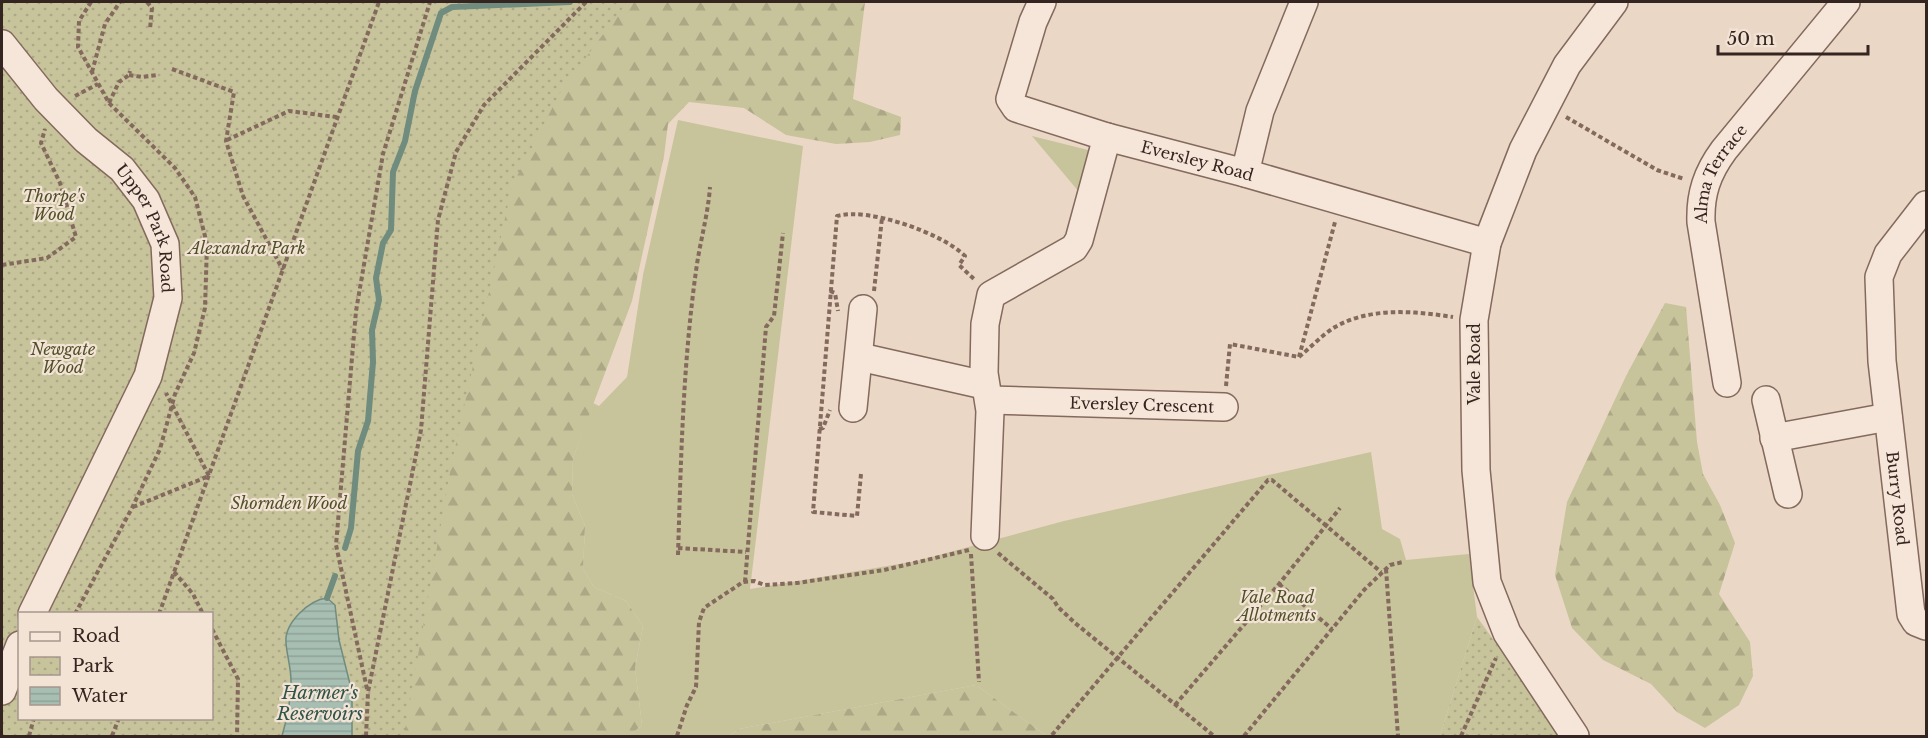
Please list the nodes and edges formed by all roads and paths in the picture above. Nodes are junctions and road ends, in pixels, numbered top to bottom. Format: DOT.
graph roads {
  1 [pos="120,2"];
  2 [pos="147,2"];
  3 [pos="379,2"];
  4 [pos="430,2"];
  5 [pos="586,2"];
  6 [pos="1042,2"];
  7 [pos="1304,2"];
  8 [pos="1614,2"];
  9 [pos="1846,2"];
  10 [pos="150,29"];
  11 [pos="2,44"];
  12 [pos="172,69"];
  13 [pos="92,73"];
  14 [pos="157,75"];
  15 [pos="98,84"];
  16 [pos="109,103"];
  17 [pos="1544,105"];
  18 [pos="53,106"];
  19 [pos="336,117"];
  20 [pos="1107,137"];
  21 [pos="226,141"];
  22 [pos="1245,173"];
  23 [pos="1704,185"];
  24 [pos="710,187"];
  25 [pos="1340,201"];
  26 [pos="1926,205"];
  27 [pos="882,218"];
  28 [pos="783,233"];
  29 [pos="1487,243"];
  30 [pos="2,265"];
  31 [pos="283,270"];
  32 [pos="863,316"];
  33 [pos="1474,320"];
  34 [pos="860,357"];
  35 [pos="1299,357"];
  36 [pos="152,363"];
  37 [pos="1727,383"];
  38 [pos="986,392"];
  39 [pos="1766,400"];
  40 [pos="1224,407"];
  41 [pos="853,408"];
  42 [pos="1888,417"];
  43 [pos="1774,438"];
  44 [pos="209,476"];
  45 [pos="1788,494"];
  46 [pos="132,508"];
  47 [pos="1340,508"];
  48 [pos="1324,525"];
  49 [pos="982,544"];
  50 [pos="678,548"];
  51 [pos="746,552"];
  52 [pos="678,555"];
  53 [pos="1403,562"];
  54 [pos="1386,568"];
  55 [pos="174,572"];
  56 [pos="1381,572"];
  57 [pos="745,582"];
  58 [pos="1279,584"];
  59 [pos="33,612"];
  60 [pos="160,612"];
  61 [pos="202,612"];
  62 [pos="1926,626"];
  63 [pos="1332,629"];
  64 [pos="213,631"];
  65 [pos="1507,633"];
  66 [pos="18,650"];
  67 [pos="1116,657"];
  68 [pos="979,682"];
  69 [pos="2,692"];
  70 [pos="368,692"];
  71 [pos="1175,705"];
  72 [pos="33,720"];
  73 [pos="118,720"];
  74 [pos="1052,735"];
  75 [pos="29,736"];
  76 [pos="112,736"];
  77 [pos="237,736"];
  78 [pos="366,736"];
  79 [pos="677,736"];
  80 [pos="1214,736"];
  81 [pos="1244,736"];
  82 [pos="1398,736"];
  83 [pos="1461,736"];
  84 [pos="1575,736"];
  1 -- 13 [label="path"];
  2 -- 10 [label="path"];
  3 -- 19 [label="path"];
  4 -- 70 [label="path"];
  5 -- 70 [label="path"];
  6 -- 20 [label="street, Eversley Road"];
  7 -- 22 [label="street"];
  8 -- 17 [label="street, Vale Road"];
  9 -- 23 [label="street, Alma Terrace"];
  11 -- 18 [label="street, Upper Park Road"];
  12 -- 21 [label="path"];
  14 -- 16 [label="path"];
  15 -- 18 [label="path"];
  17 -- 23 [label="path"];
  17 -- 29 [label="street, Vale Road"];
  18 -- 30 [label="path"];
  18 -- 36 [label="street, Upper Park Road"];
  19 -- 21 [label="path"];
  19 -- 31 [label="path"];
  20 -- 22 [label="street, Eversley Road"];
  20 -- 38 [label="street"];
  21 -- 31 [label="path"];
  22 -- 25 [label="street, Eversley Road"];
  23 -- 37 [label="street, Alma Terrace"];
  24 -- 50 [label="path"];
  25 -- 29 [label="street, Eversley Road"];
  25 -- 35 [label="path"];
  26 -- 42 [label="street, Burry Road"];
  27 -- 32 [label="path"];
  28 -- 51 [label="path"];
  29 -- 33 [label="street, Vale Road"];
  31 -- 44 [label="path"];
  32 -- 34 [label="street"];
  33 -- 35 [label="path"];
  33 -- 65 [label="street, Vale Road"];
  34 -- 38 [label="street, Eversley Crescent"];
  34 -- 41 [label="street"];
  35 -- 40 [label="path, Eversley Crescent"];
  36 -- 44 [label="path"];
  36 -- 59 [label="street, Upper Park Road"];
  38 -- 40 [label="street, Eversley Crescent"];
  38 -- 49 [label="street"];
  39 -- 43 [label="street"];
  42 -- 43 [label="street"];
  42 -- 62 [label="street, Burry Road"];
  43 -- 45 [label="street"];
  44 -- 46 [label="path"];
  44 -- 55 [label="path"];
  47 -- 48 [label="path"];
  48 -- 56 [label="path"];
  48 -- 58 [label="path"];
  48 -- 67 [label="path"];
  49 -- 57 [label="path"];
  49 -- 67 [label="path"];
  49 -- 68 [label="path"];
  50 -- 51 [label="path"];
  50 -- 52 [label="path"];
  51 -- 57 [label="path"];
  53 -- 54 [label="path"];
  54 -- 56 [label="path"];
  54 -- 82 [label="path"];
  55 -- 60 [label="path"];
  55 -- 61 [label="path"];
  56 -- 63 [label="path"];
  57 -- 79 [label="path"];
  58 -- 63 [label="path"];
  58 -- 71 [label="path"];
  63 -- 81 [label="path"];
  64 -- 77 [label="path"];
  65 -- 83 [label="path"];
  65 -- 84 [label="street, Vale Road"];
  66 -- 69 [label="street"];
  67 -- 71 [label="path"];
  67 -- 74 [label="path"];
  70 -- 78 [label="path"];
  71 -- 80 [label="path"];
  72 -- 75 [label="path"];
  73 -- 76 [label="path"];
}
